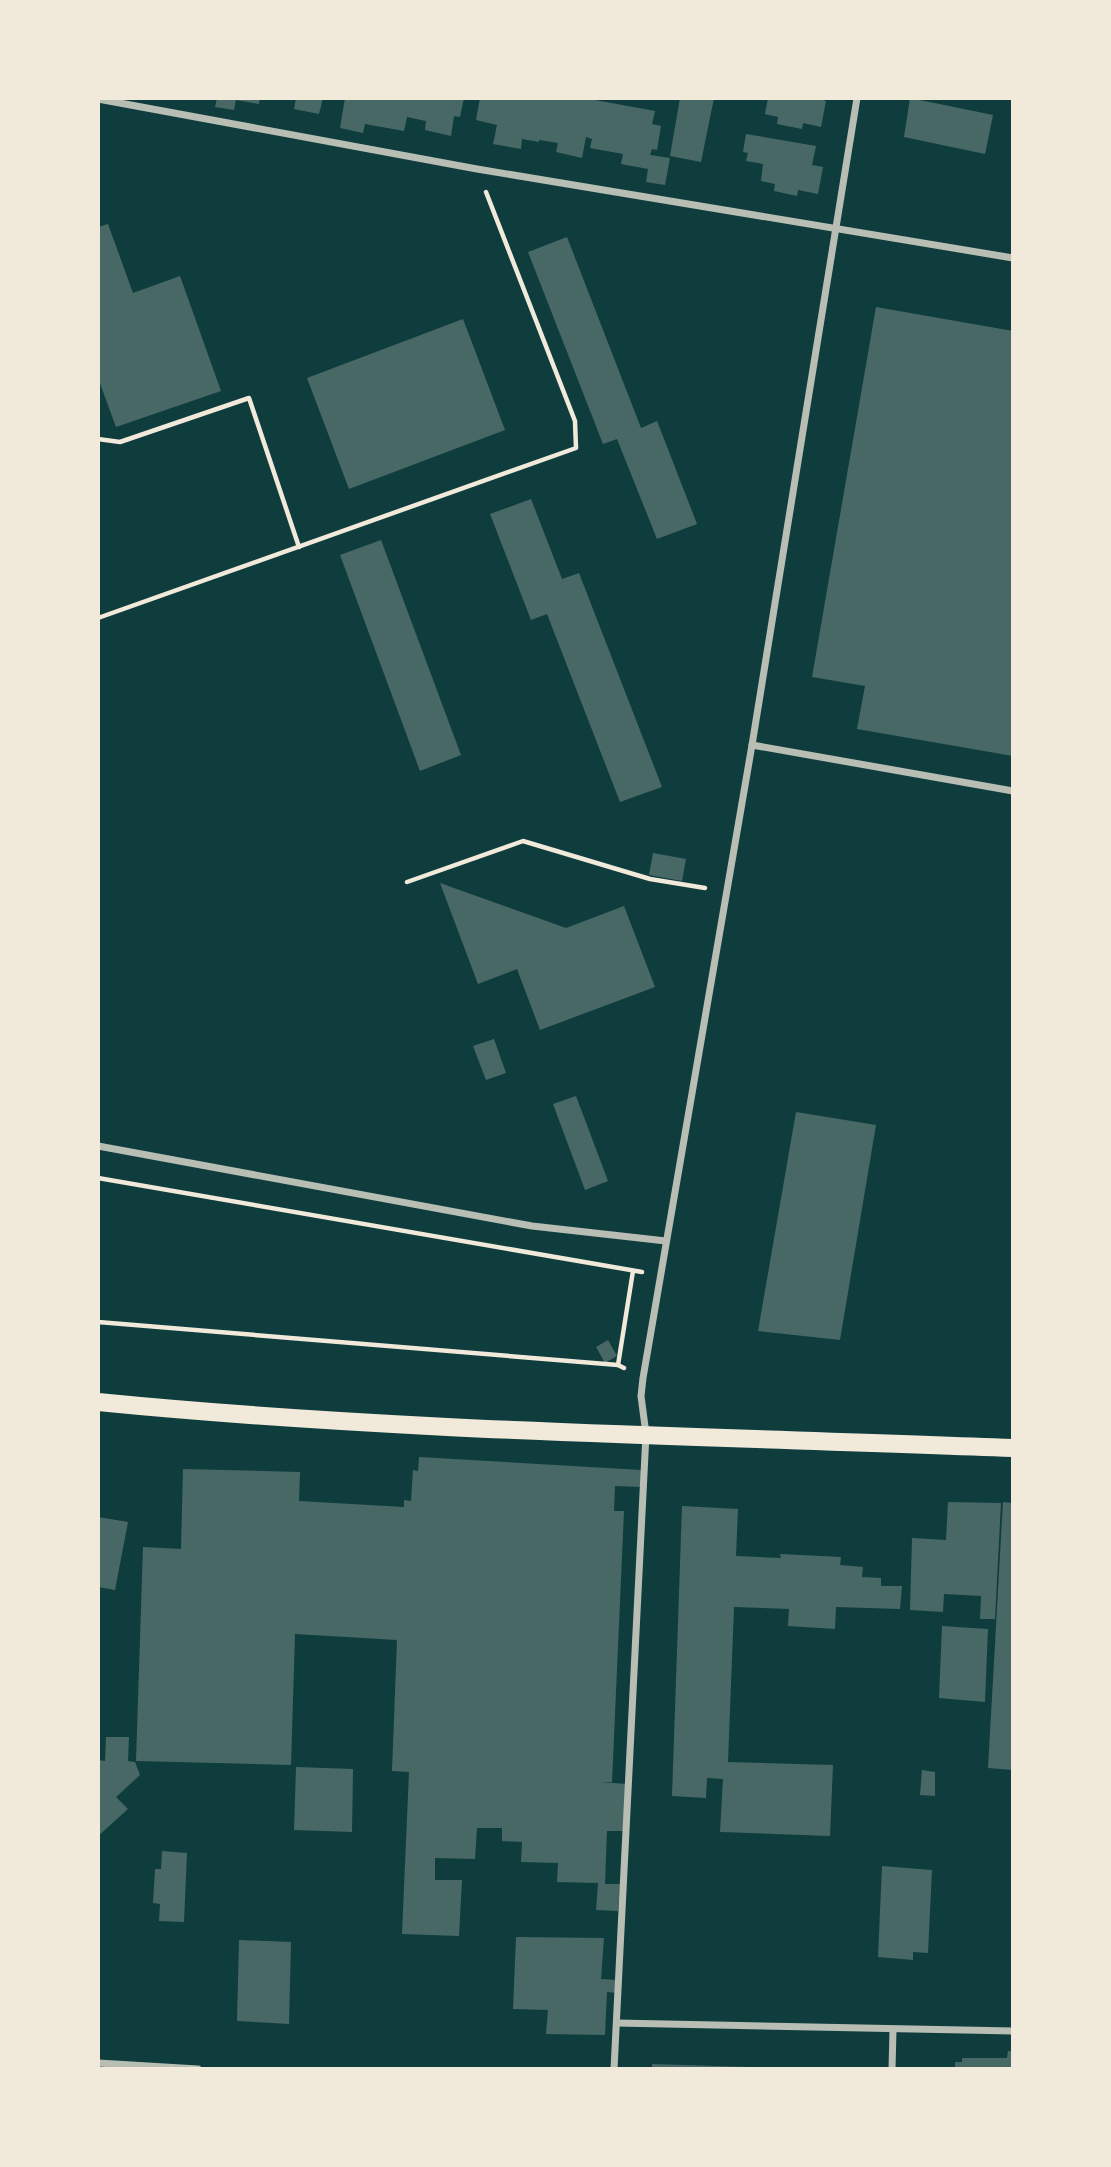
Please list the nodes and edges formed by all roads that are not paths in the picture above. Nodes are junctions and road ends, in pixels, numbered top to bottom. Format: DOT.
graph roads {
  1 [pos="857,98"];
  2 [pos="98,99"];
  3 [pos="835,229"];
  4 [pos="1013,258"];
  5 [pos="752,745"];
  6 [pos="1013,791"];
  7 [pos="98,1146"];
  8 [pos="666,1241"];
  9 [pos="98,1402"];
  10 [pos="646,1434"];
  11 [pos="1013,1448"];
  12 [pos="617,2023"];
  13 [pos="893,2030"];
  14 [pos="1013,2031"];
  15 [pos="98,2063"];
  16 [pos="198,2069"];
  17 [pos="614,2069"];
  18 [pos="892,2069"];
  1 -- 3 [label="street"];
  2 -- 3 [label="street"];
  3 -- 4 [label="street"];
  3 -- 5 [label="street"];
  5 -- 6 [label="street"];
  5 -- 8 [label="street"];
  7 -- 8 [label="street"];
  8 -- 10 [label="street"];
  9 -- 10 [label="main road"];
  10 -- 11 [label="main road"];
  10 -- 12 [label="street"];
  12 -- 13 [label="street"];
  12 -- 17 [label="street"];
  13 -- 14 [label="street"];
  13 -- 18 [label="street"];
  15 -- 16 [label="street"];
}
